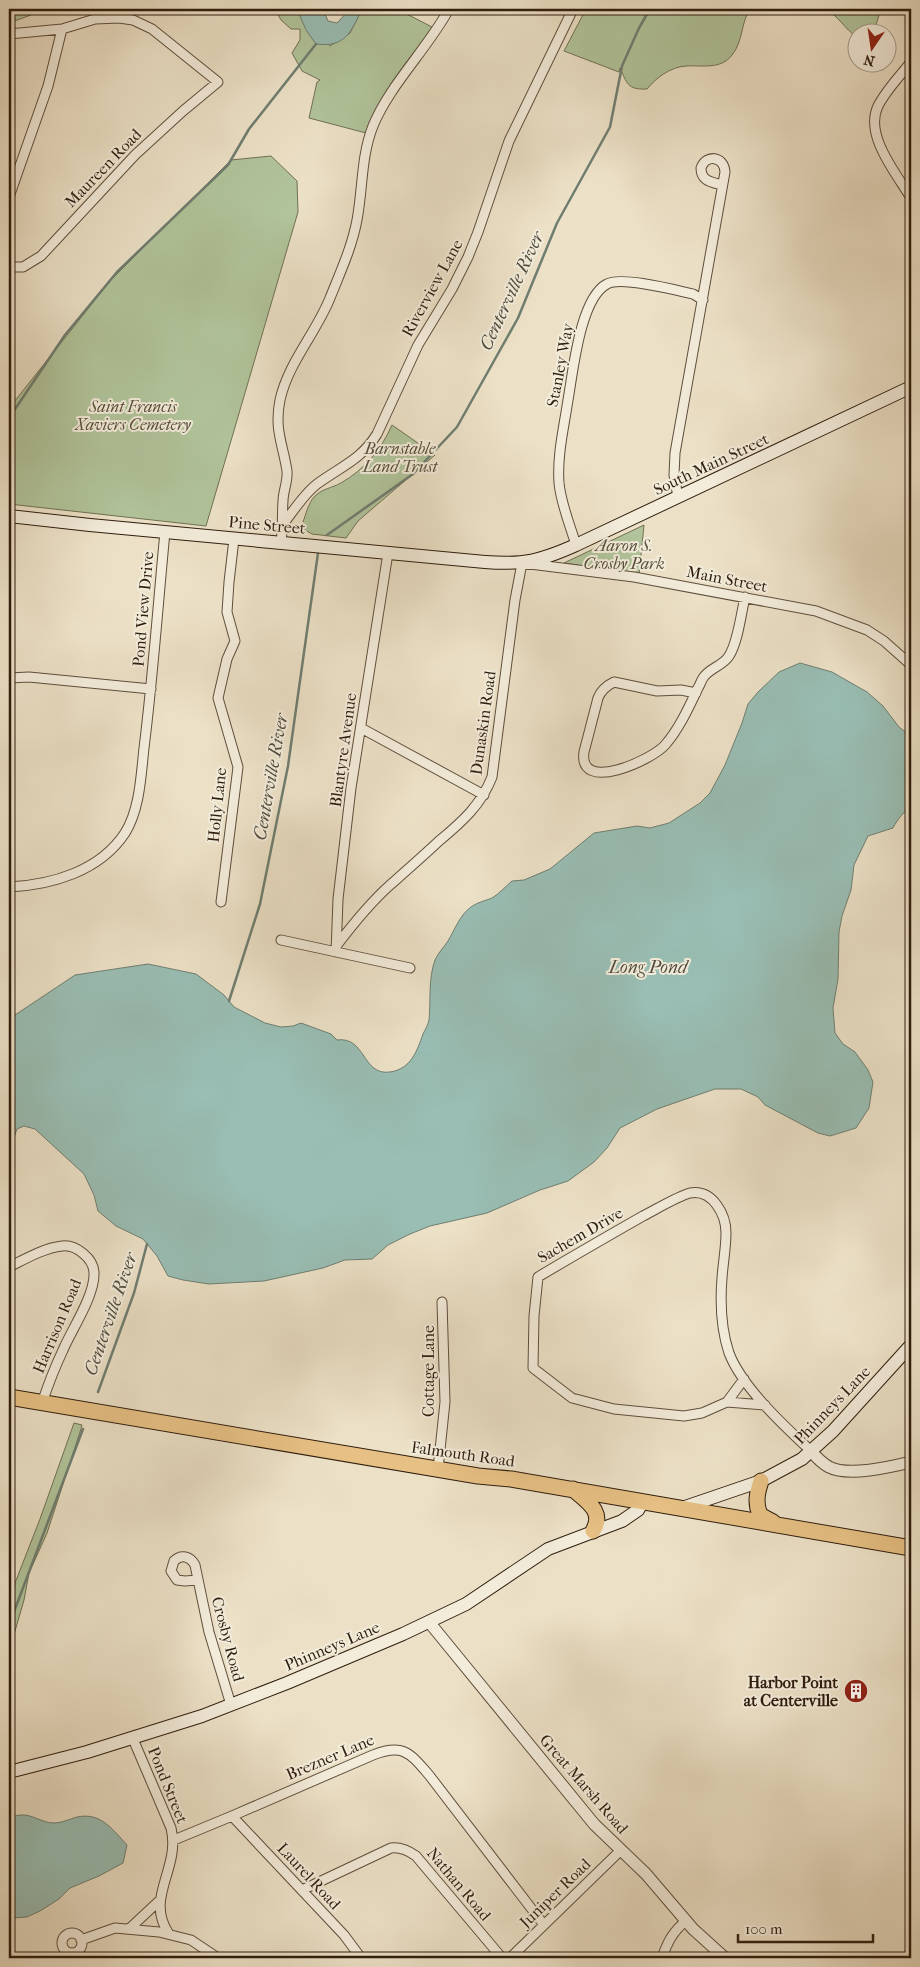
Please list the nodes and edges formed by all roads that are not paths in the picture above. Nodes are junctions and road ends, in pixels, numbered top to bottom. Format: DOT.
graph roads {
  1 [pos="449,9"];
  2 [pos="573,9"];
  3 [pos="62,28"];
  4 [pos="9,34"];
  5 [pos="911,62"];
  6 [pos="722,185"];
  7 [pos="911,195"];
  8 [pos="9,197"];
  9 [pos="9,267"];
  10 [pos="703,300"];
  11 [pos="911,387"];
  12 [pos="678,497"];
  13 [pos="9,516"];
  14 [pos="284,523"];
  15 [pos="165,532"];
  16 [pos="234,539"];
  17 [pos="281,543"];
  18 [pos="576,545"];
  19 [pos="388,553"];
  20 [pos="522,564"];
  21 [pos="745,597"];
  22 [pos="911,665"];
  23 [pos="9,678"];
  24 [pos="151,689"];
  25 [pos="696,693"];
  26 [pos="361,728"];
  27 [pos="484,795"];
  28 [pos="9,887"];
  29 [pos="221,902"];
  30 [pos="281,940"];
  31 [pos="336,949"];
  32 [pos="410,968"];
  33 [pos="911,992"];
  34 [pos="911,1001"];
  35 [pos="9,1267"];
  36 [pos="442,1302"];
  37 [pos="911,1344"];
  38 [pos="744,1379"];
  39 [pos="9,1397"];
  40 [pos="727,1402"];
  41 [pos="42,1403"];
  42 [pos="765,1405"];
  43 [pos="811,1451"];
  44 [pos="911,1462"];
  45 [pos="438,1469"];
  46 [pos="761,1481"];
  47 [pos="573,1489"];
  48 [pos="643,1501"];
  49 [pos="682,1508"];
  50 [pos="781,1525"];
  51 [pos="593,1531"];
  52 [pos="911,1548"];
  53 [pos="198,1580"];
  54 [pos="429,1622"];
  55 [pos="231,1705"];
  56 [pos="133,1738"];
  57 [pos="9,1772"];
  58 [pos="232,1816"];
  59 [pos="174,1840"];
  60 [pos="621,1850"];
  61 [pos="302,1890"];
  62 [pos="159,1901"];
  63 [pos="686,1921"];
  64 [pos="544,1925"];
  65 [pos="129,1929"];
  66 [pos="169,1934"];
  67 [pos="81,1940"];
  68 [pos="218,1958"];
  69 [pos="361,1958"];
  70 [pos="502,1958"];
  71 [pos="510,1958"];
  72 [pos="662,1958"];
  73 [pos="725,1958"];
  1 -- 14 [label="street"];
  2 -- 14 [label="street, Riverview Lane"];
  3 -- 4 [label="street"];
  3 -- 8 [label="street"];
  3 -- 9 [label="street, Maureen Road"];
  5 -- 7 [label="street"];
  6 -- 10 [label="street"];
  10 -- 12 [label="street"];
  10 -- 18 [label="street, Stanley Way"];
  11 -- 12 [label="main road, South Main Street"];
  12 -- 18 [label="main road, South Main Street"];
  13 -- 15 [label="main road, Pine Street"];
  14 -- 17 [label="street"];
  15 -- 16 [label="main road, Pine Street"];
  15 -- 24 [label="street, Pond View Drive"];
  16 -- 17 [label="main road, Pine Street"];
  16 -- 29 [label="street, Holly Lane"];
  17 -- 19 [label="main road, Pine Street"];
  18 -- 20 [label="main road, South Main Street"];
  19 -- 20 [label="main road, Pine Street"];
  19 -- 26 [label="street, Blantyre Avenue"];
  20 -- 21 [label="street, Main Street"];
  20 -- 27 [label="street, Dunaskin Road"];
  21 -- 22 [label="street, Main Street"];
  21 -- 25 [label="street"];
  23 -- 24 [label="street, Pond View Drive"];
  24 -- 28 [label="street, Pond View Drive"];
  25 -- 25 [label="street"];
  26 -- 27 [label="street"];
  26 -- 31 [label="street, Blantyre Avenue"];
  27 -- 31 [label="street, Dunaskin Road"];
  30 -- 31 [label="street"];
  31 -- 32 [label="street"];
  33 -- 34 [label="street"];
  35 -- 41 [label="street, Harrison Road"];
  36 -- 45 [label="street, Cottage Lane"];
  37 -- 43 [label="main road, Phinneys Lane"];
  38 -- 40 [label="street, Sachem Drive"];
  38 -- 40 [label="street, Sachem Drive"];
  38 -- 42 [label="street, Sachem Drive"];
  39 -- 41 [label="main road, Falmouth Road"];
  40 -- 42 [label="street, Sachem Drive"];
  41 -- 45 [label="main road, Falmouth Road"];
  42 -- 43 [label="street, Sachem Drive"];
  43 -- 44 [label="street"];
  43 -- 46 [label="main road, Phinneys Lane"];
  45 -- 47 [label="main road, Falmouth Road"];
  46 -- 49 [label="main road, Phinneys Lane"];
  46 -- 50 [label="main road"];
  47 -- 48 [label="main road, Falmouth Road"];
  47 -- 51 [label="main road"];
  48 -- 49 [label="main road, Falmouth Road"];
  48 -- 51 [label="main road, Phinneys Lane"];
  49 -- 50 [label="main road, Falmouth Road"];
  50 -- 52 [label="main road, Falmouth Road"];
  51 -- 54 [label="main road, Phinneys Lane"];
  53 -- 55 [label="street, Crosby Road"];
  54 -- 55 [label="main road, Phinneys Lane"];
  54 -- 60 [label="street, Great Marsh Road"];
  55 -- 56 [label="main road, Phinneys Lane"];
  56 -- 57 [label="main road, Phinneys Lane"];
  56 -- 59 [label="street, Pond Street"];
  58 -- 59 [label="street, Brezner Lane"];
  58 -- 61 [label="street, Laurel Road"];
  58 -- 64 [label="street, Brezner Lane"];
  59 -- 62 [label="street, Pond Street"];
  60 -- 63 [label="street, Great Marsh Road"];
  60 -- 64 [label="street, Juniper Road"];
  61 -- 69 [label="street, Laurel Road"];
  61 -- 70 [label="street, Nathan Road"];
  62 -- 65 [label="street"];
  62 -- 66 [label="street"];
  63 -- 72 [label="street"];
  63 -- 73 [label="street, Great Marsh Road"];
  64 -- 71 [label="street, Juniper Road"];
  65 -- 66 [label="street"];
  65 -- 67 [label="street"];
  66 -- 68 [label="street"];
}
